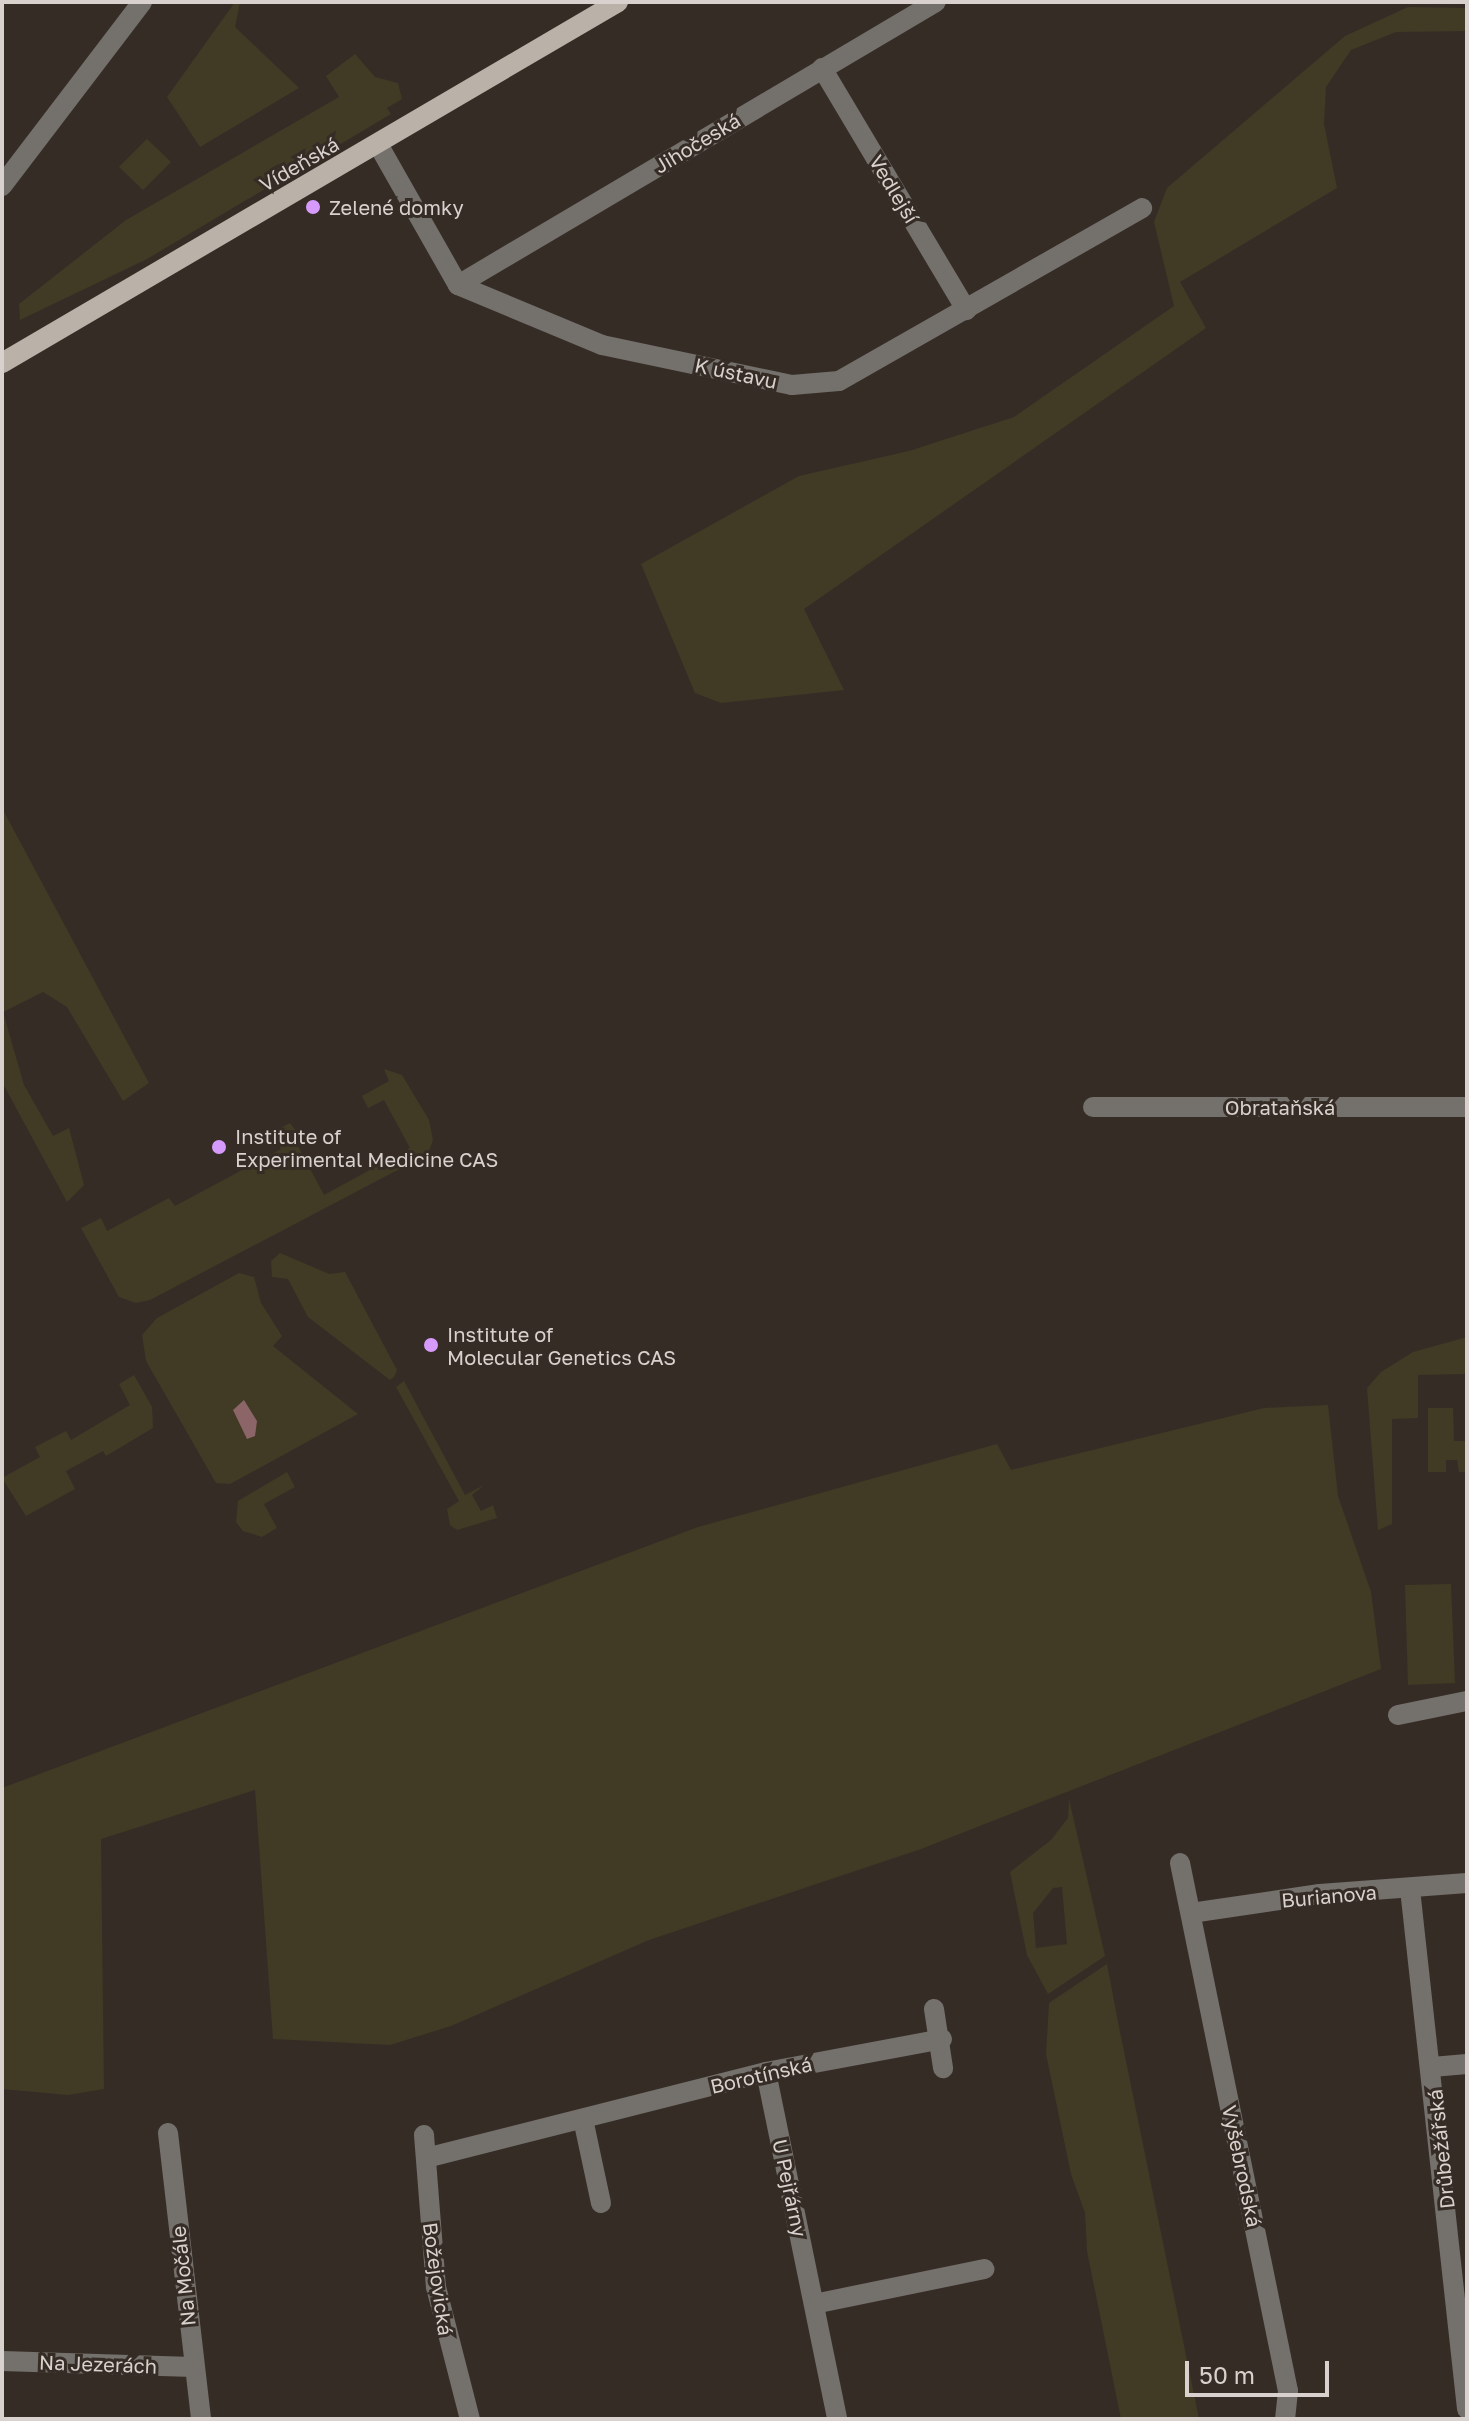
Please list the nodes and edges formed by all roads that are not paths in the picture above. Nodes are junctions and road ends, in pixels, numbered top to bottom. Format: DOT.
graph roads {
  1 [pos="142,2"];
  2 [pos="618,2"];
  3 [pos="936,2"];
  4 [pos="822,68"];
  5 [pos="379,146"];
  6 [pos="2,186"];
  7 [pos="1142,208"];
  8 [pos="458,285"];
  9 [pos="966,310"];
  10 [pos="2,363"];
  11 [pos="1093,1107"];
  12 [pos="1467,1107"];
  13 [pos="1467,1701"];
  14 [pos="1398,1715"];
  15 [pos="1180,1863"];
  16 [pos="1467,1883"];
  17 [pos="1410,1889"];
  18 [pos="1191,1913"];
  19 [pos="934,2009"];
  20 [pos="940,2039"];
  21 [pos="1467,2064"];
  22 [pos="1432,2067"];
  23 [pos="943,2068"];
  24 [pos="766,2072"];
  25 [pos="583,2119"];
  26 [pos="168,2133"];
  27 [pos="424,2135"];
  28 [pos="426,2158"];
  29 [pos="601,2203"];
  30 [pos="1458,2225"];
  31 [pos="984,2269"];
  32 [pos="814,2304"];
  33 [pos="2,2361"];
  34 [pos="193,2367"];
  35 [pos="1467,2409"];
  36 [pos="201,2419"];
  37 [pos="470,2419"];
  38 [pos="837,2419"];
  39 [pos="1285,2419"];
  1 -- 6 [label="street"];
  2 -- 5 [label="main road, Vídeňská"];
  3 -- 4 [label="street, Jihočeská"];
  4 -- 8 [label="street, Jihočeská"];
  4 -- 9 [label="street, Vedlejší"];
  5 -- 8 [label="street"];
  5 -- 10 [label="main road, Vídeňská"];
  7 -- 9 [label="street, K ústavu"];
  8 -- 9 [label="street, K ústavu"];
  11 -- 12 [label="street, Obrataňská"];
  13 -- 14 [label="street"];
  15 -- 18 [label="street, Vyšebrodská"];
  16 -- 17 [label="street, Burianova"];
  17 -- 18 [label="street, Burianova"];
  17 -- 22 [label="street, Drůbežářská"];
  18 -- 39 [label="street, Vyšebrodská"];
  19 -- 20 [label="street"];
  20 -- 23 [label="street"];
  20 -- 24 [label="street, Borotínská"];
  21 -- 22 [label="street"];
  22 -- 30 [label="street, Drůbežářská"];
  24 -- 25 [label="street, Borotínská"];
  24 -- 32 [label="street, U Pejřárny"];
  25 -- 28 [label="street, Borotínská"];
  25 -- 29 [label="street"];
  26 -- 34 [label="street, Na Močále"];
  27 -- 28 [label="street, Božejovická"];
  28 -- 37 [label="street, Božejovická"];
  30 -- 35 [label="street, Drůbežářská"];
  31 -- 32 [label="street"];
  32 -- 38 [label="street, U Pejřárny"];
  33 -- 34 [label="street, Na Jezerách"];
  34 -- 36 [label="street, Na Močále"];
}
